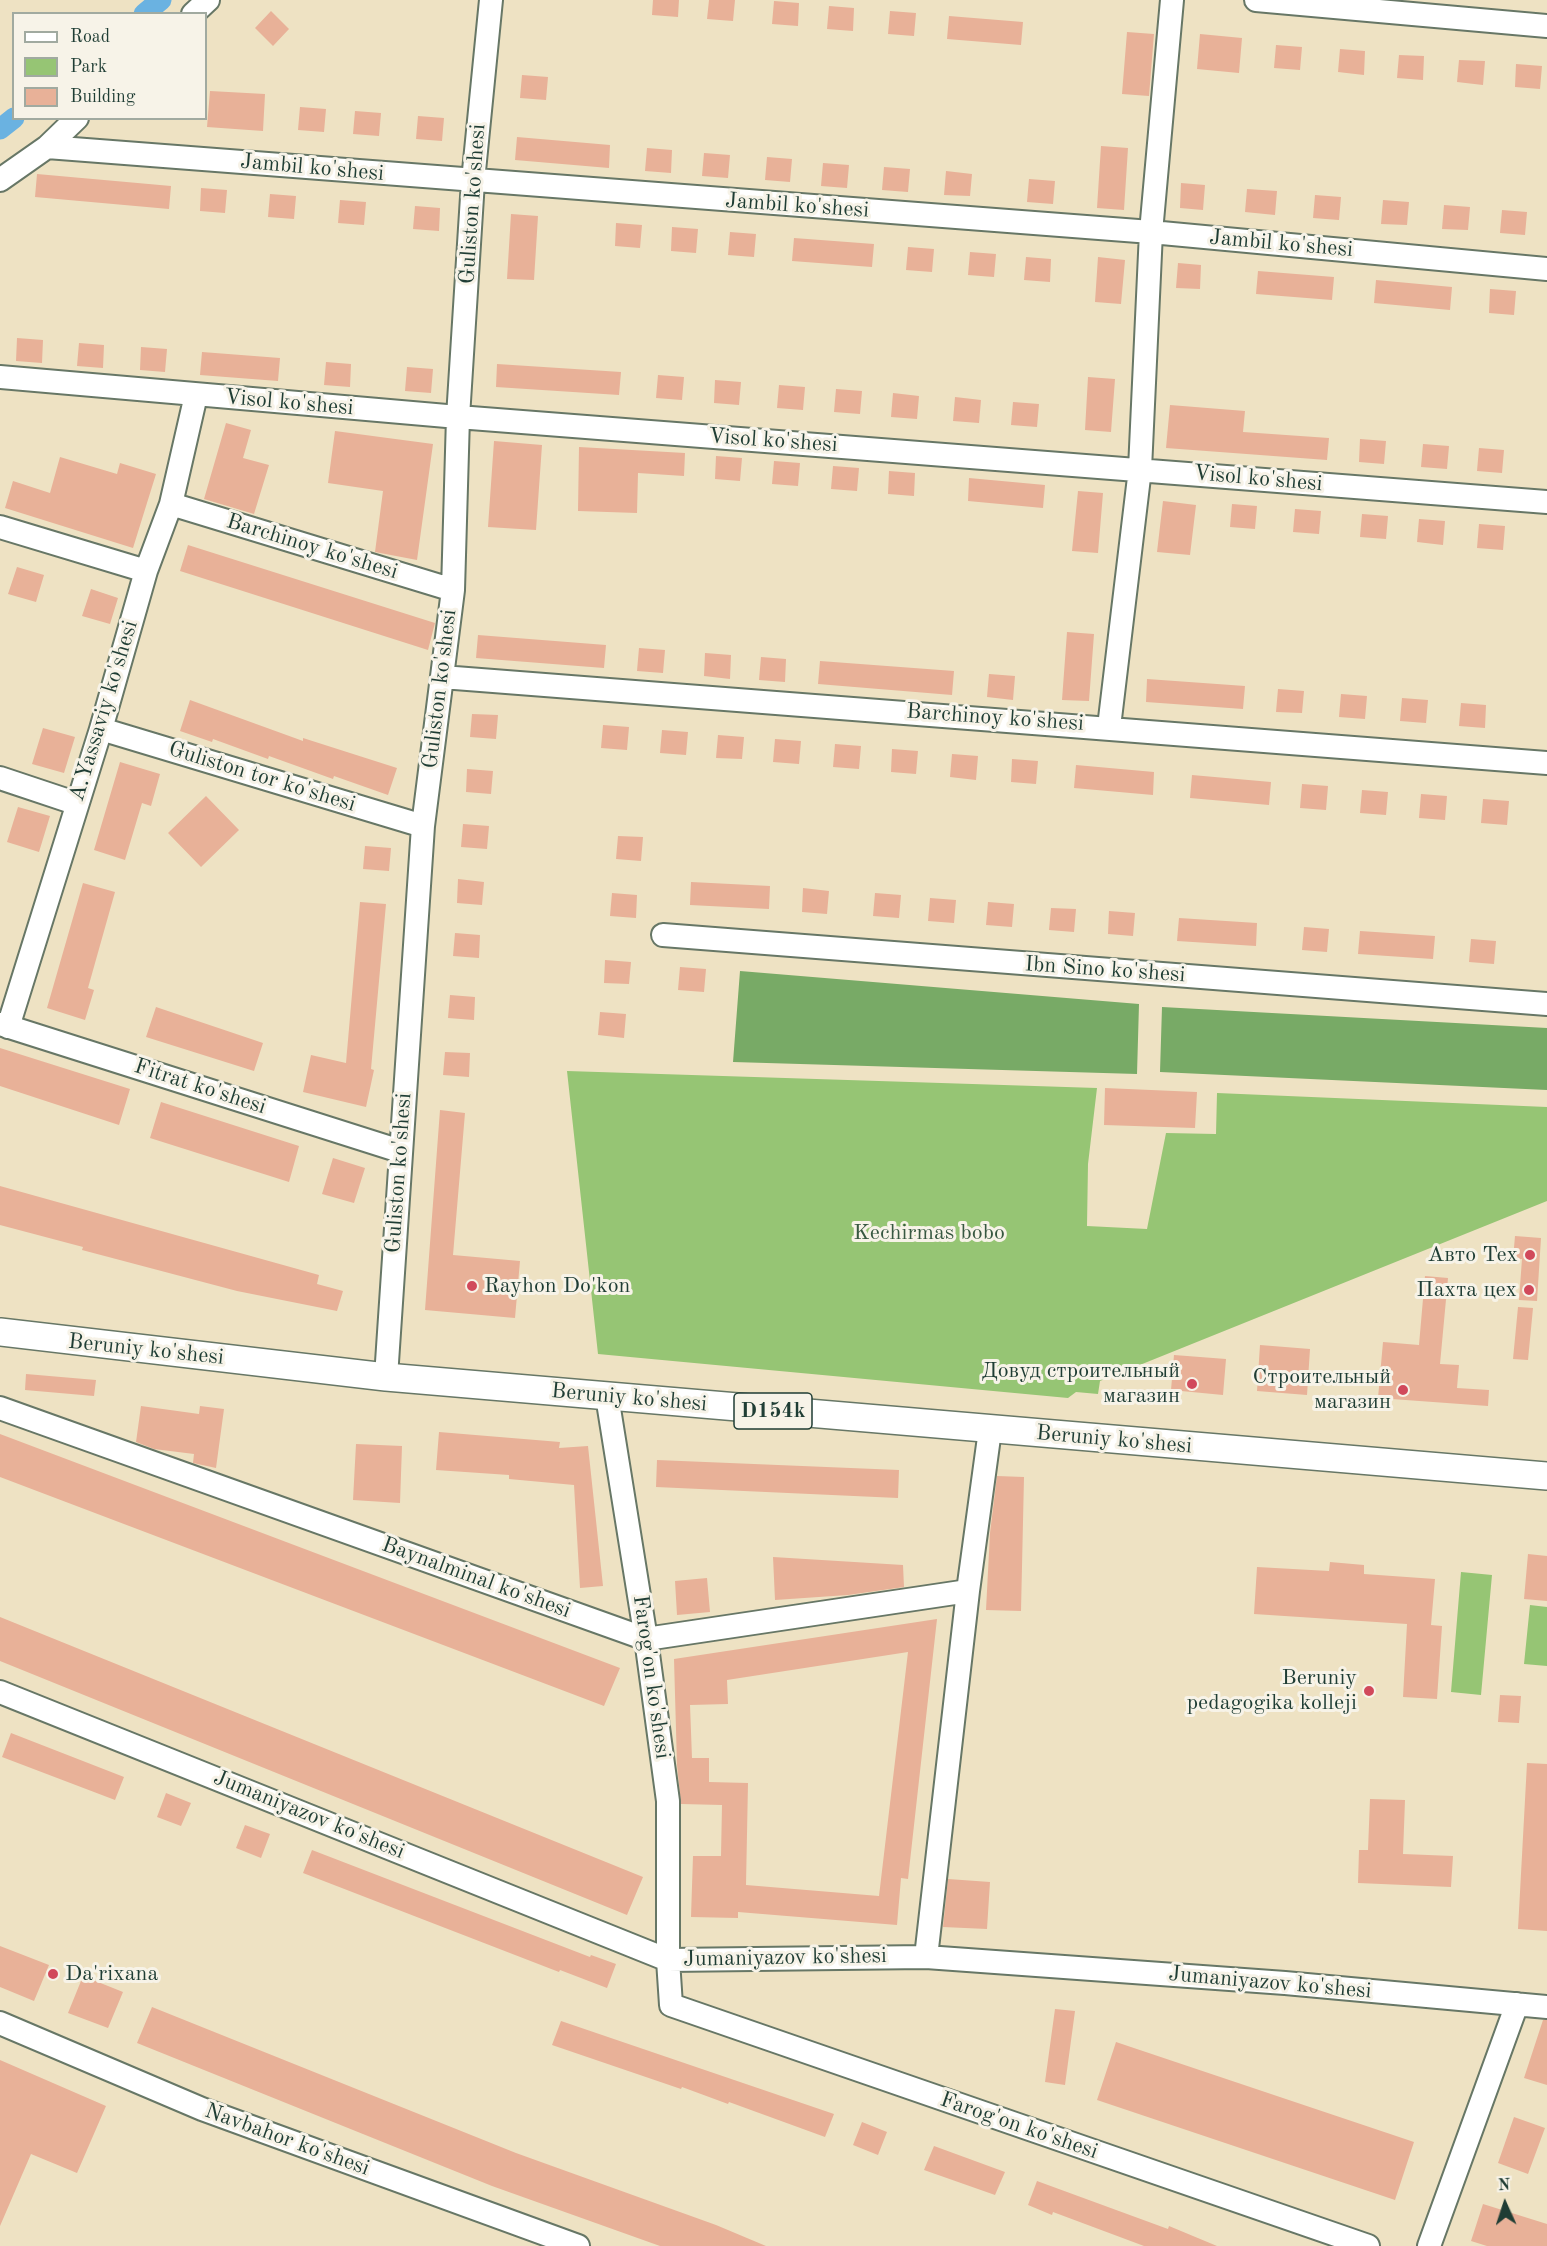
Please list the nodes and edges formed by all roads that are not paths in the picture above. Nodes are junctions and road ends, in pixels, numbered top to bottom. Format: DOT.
graph roads {
  1 [pos="208,0"];
  2 [pos="491,0"];
  3 [pos="1172,0"];
  4 [pos="1256,0"];
  5 [pos="195,12"];
  6 [pos="1547,26"];
  7 [pos="76,120"];
  8 [pos="47,147"];
  9 [pos="0,180"];
  10 [pos="473,181"];
  11 [pos="1151,232"];
  12 [pos="1547,269"];
  13 [pos="0,377"];
  14 [pos="196,395"];
  15 [pos="458,417"];
  16 [pos="1140,469"];
  17 [pos="1547,502"];
  18 [pos="171,504"];
  19 [pos="0,526"];
  20 [pos="146,571"];
  21 [pos="453,590"];
  22 [pos="442,677"];
  23 [pos="1109,727"];
  24 [pos="101,729"];
  25 [pos="1547,763"];
  26 [pos="0,778"];
  27 [pos="75,803"];
  28 [pos="423,826"];
  29 [pos="663,935"];
  30 [pos="1547,1004"];
  31 [pos="4,1026"];
  32 [pos="400,1150"];
  33 [pos="0,1332"];
  34 [pos="386,1377"];
  35 [pos="607,1396"];
  36 [pos="0,1408"];
  37 [pos="990,1430"];
  38 [pos="1547,1476"];
  39 [pos="968,1591"];
  40 [pos="646,1639"];
  41 [pos="0,1692"];
  42 [pos="926,1957"];
  43 [pos="668,1960"];
  44 [pos="1517,2004"];
  45 [pos="1547,2007"];
  46 [pos="0,2023"];
  47 [pos="578,2246"];
  48 [pos="1368,2246"];
  49 [pos="1429,2246"];
  1 -- 5 [label="street"];
  2 -- 10 [label="street, Guliston ko'shesi"];
  3 -- 11 [label="street"];
  4 -- 6 [label="street"];
  7 -- 8 [label="street"];
  8 -- 9 [label="street"];
  8 -- 10 [label="street, Jambil ko'shesi"];
  10 -- 11 [label="street, Jambil ko'shesi"];
  10 -- 15 [label="street, Guliston ko'shesi"];
  11 -- 12 [label="street, Jambil ko'shesi"];
  11 -- 16 [label="street"];
  13 -- 14 [label="street, Visol ko'shesi"];
  14 -- 15 [label="street, Visol ko'shesi"];
  14 -- 18 [label="street, A.Yassaviy ko'shesi"];
  15 -- 16 [label="street, Visol ko'shesi"];
  15 -- 21 [label="street, Guliston ko'shesi"];
  16 -- 17 [label="street, Visol ko'shesi"];
  16 -- 23 [label="street"];
  18 -- 20 [label="street, A.Yassaviy ko'shesi"];
  18 -- 21 [label="street, Barchinoy ko'shesi"];
  19 -- 20 [label="street"];
  20 -- 24 [label="street, A.Yassaviy ko'shesi"];
  21 -- 22 [label="street, Guliston ko'shesi"];
  22 -- 23 [label="street, Barchinoy ko'shesi"];
  22 -- 28 [label="street, Guliston ko'shesi"];
  23 -- 25 [label="street, Barchinoy ko'shesi"];
  24 -- 27 [label="street, A.Yassaviy ko'shesi"];
  24 -- 28 [label="street, Guliston tor ko'shesi"];
  26 -- 27 [label="street"];
  27 -- 31 [label="street, A.Yassaviy ko'shesi"];
  28 -- 32 [label="street, Guliston ko'shesi"];
  29 -- 30 [label="street, Ibn Sino ko'shesi"];
  31 -- 32 [label="street, Fitrat ko'shesi"];
  32 -- 34 [label="street, Guliston ko'shesi"];
  33 -- 34 [label="main road, Beruniy ko'shesi / D154k"];
  34 -- 35 [label="main road, Beruniy ko'shesi / D154k"];
  35 -- 37 [label="main road, Beruniy ko'shesi / D154k"];
  35 -- 40 [label="street, Farog'on ko'shesi"];
  36 -- 40 [label="street, Baynalminal ko'shesi"];
  37 -- 38 [label="main road, Beruniy ko'shesi / D154k"];
  37 -- 39 [label="street"];
  39 -- 40 [label="street, Baynalminal ko'shesi"];
  39 -- 42 [label="street"];
  40 -- 43 [label="street, Farog'on ko'shesi"];
  41 -- 43 [label="street, Jumaniyazov ko'shesi"];
  42 -- 43 [label="street, Jumaniyazov ko'shesi"];
  42 -- 44 [label="street, Jumaniyazov ko'shesi"];
  43 -- 48 [label="street, Farog'on ko'shesi"];
  44 -- 45 [label="street, Jumaniyazov ko'shesi"];
  44 -- 49 [label="street"];
  46 -- 47 [label="street, Navbahor ko'shesi"];
}
